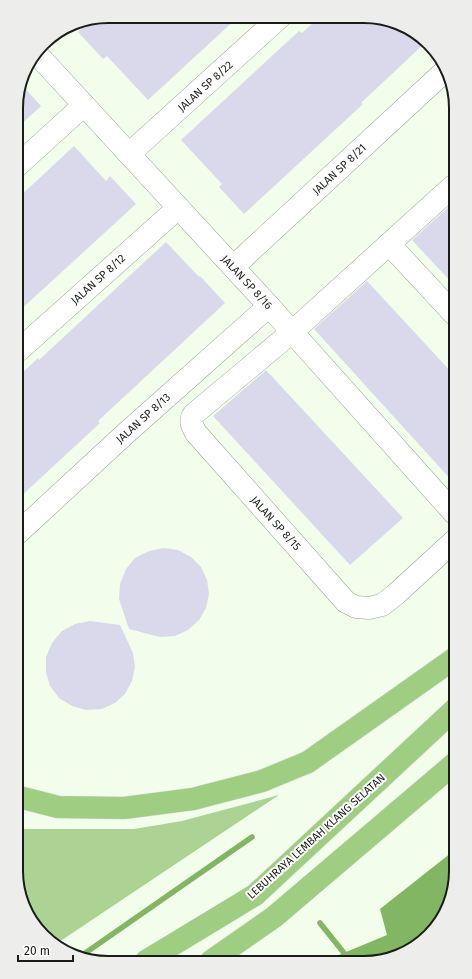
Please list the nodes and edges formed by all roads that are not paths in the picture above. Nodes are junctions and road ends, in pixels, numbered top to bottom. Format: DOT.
graph roads {
  1 [pos="273,23"];
  2 [pos="40,57"];
  3 [pos="442,74"];
  4 [pos="84,105"];
  5 [pos="129,154"];
  6 [pos="23,161"];
  7 [pos="449,190"];
  8 [pos="178,208"];
  9 [pos="389,244"];
  10 [pos="233,267"];
  11 [pos="269,306"];
  12 [pos="449,309"];
  13 [pos="292,332"];
  14 [pos="23,347"];
  15 [pos="449,507"];
  16 [pos="23,528"];
  17 [pos="449,545"];
  18 [pos="449,662"];
  19 [pos="449,715"];
  20 [pos="449,768"];
  21 [pos="23,798"];
  22 [pos="154,956"];
  23 [pos="218,956"];
  1 -- 5 [label="street, JALAN SP 8/22"];
  2 -- 4 [label="street, JALAN SP 8/16"];
  3 -- 10 [label="street, JALAN SP 8/21"];
  4 -- 5 [label="street, JALAN SP 8/16"];
  4 -- 6 [label="street"];
  5 -- 8 [label="street, JALAN SP 8/16"];
  7 -- 9 [label="street"];
  8 -- 10 [label="street, JALAN SP 8/16"];
  8 -- 14 [label="street, JALAN SP 8/12"];
  9 -- 12 [label="street"];
  9 -- 13 [label="street"];
  10 -- 11 [label="street, JALAN SP 8/16"];
  11 -- 13 [label="street, JALAN SP 8/16"];
  11 -- 16 [label="street, JALAN SP 8/13"];
  13 -- 15 [label="street, JALAN SP 8/16"];
  13 -- 17 [label="street, JALAN SP 8/15"];
  18 -- 21 [label="highway"];
  19 -- 22 [label="highway, LEBUHRAYA LEMBAH KLANG SELATAN"];
  20 -- 23 [label="highway"];
}
